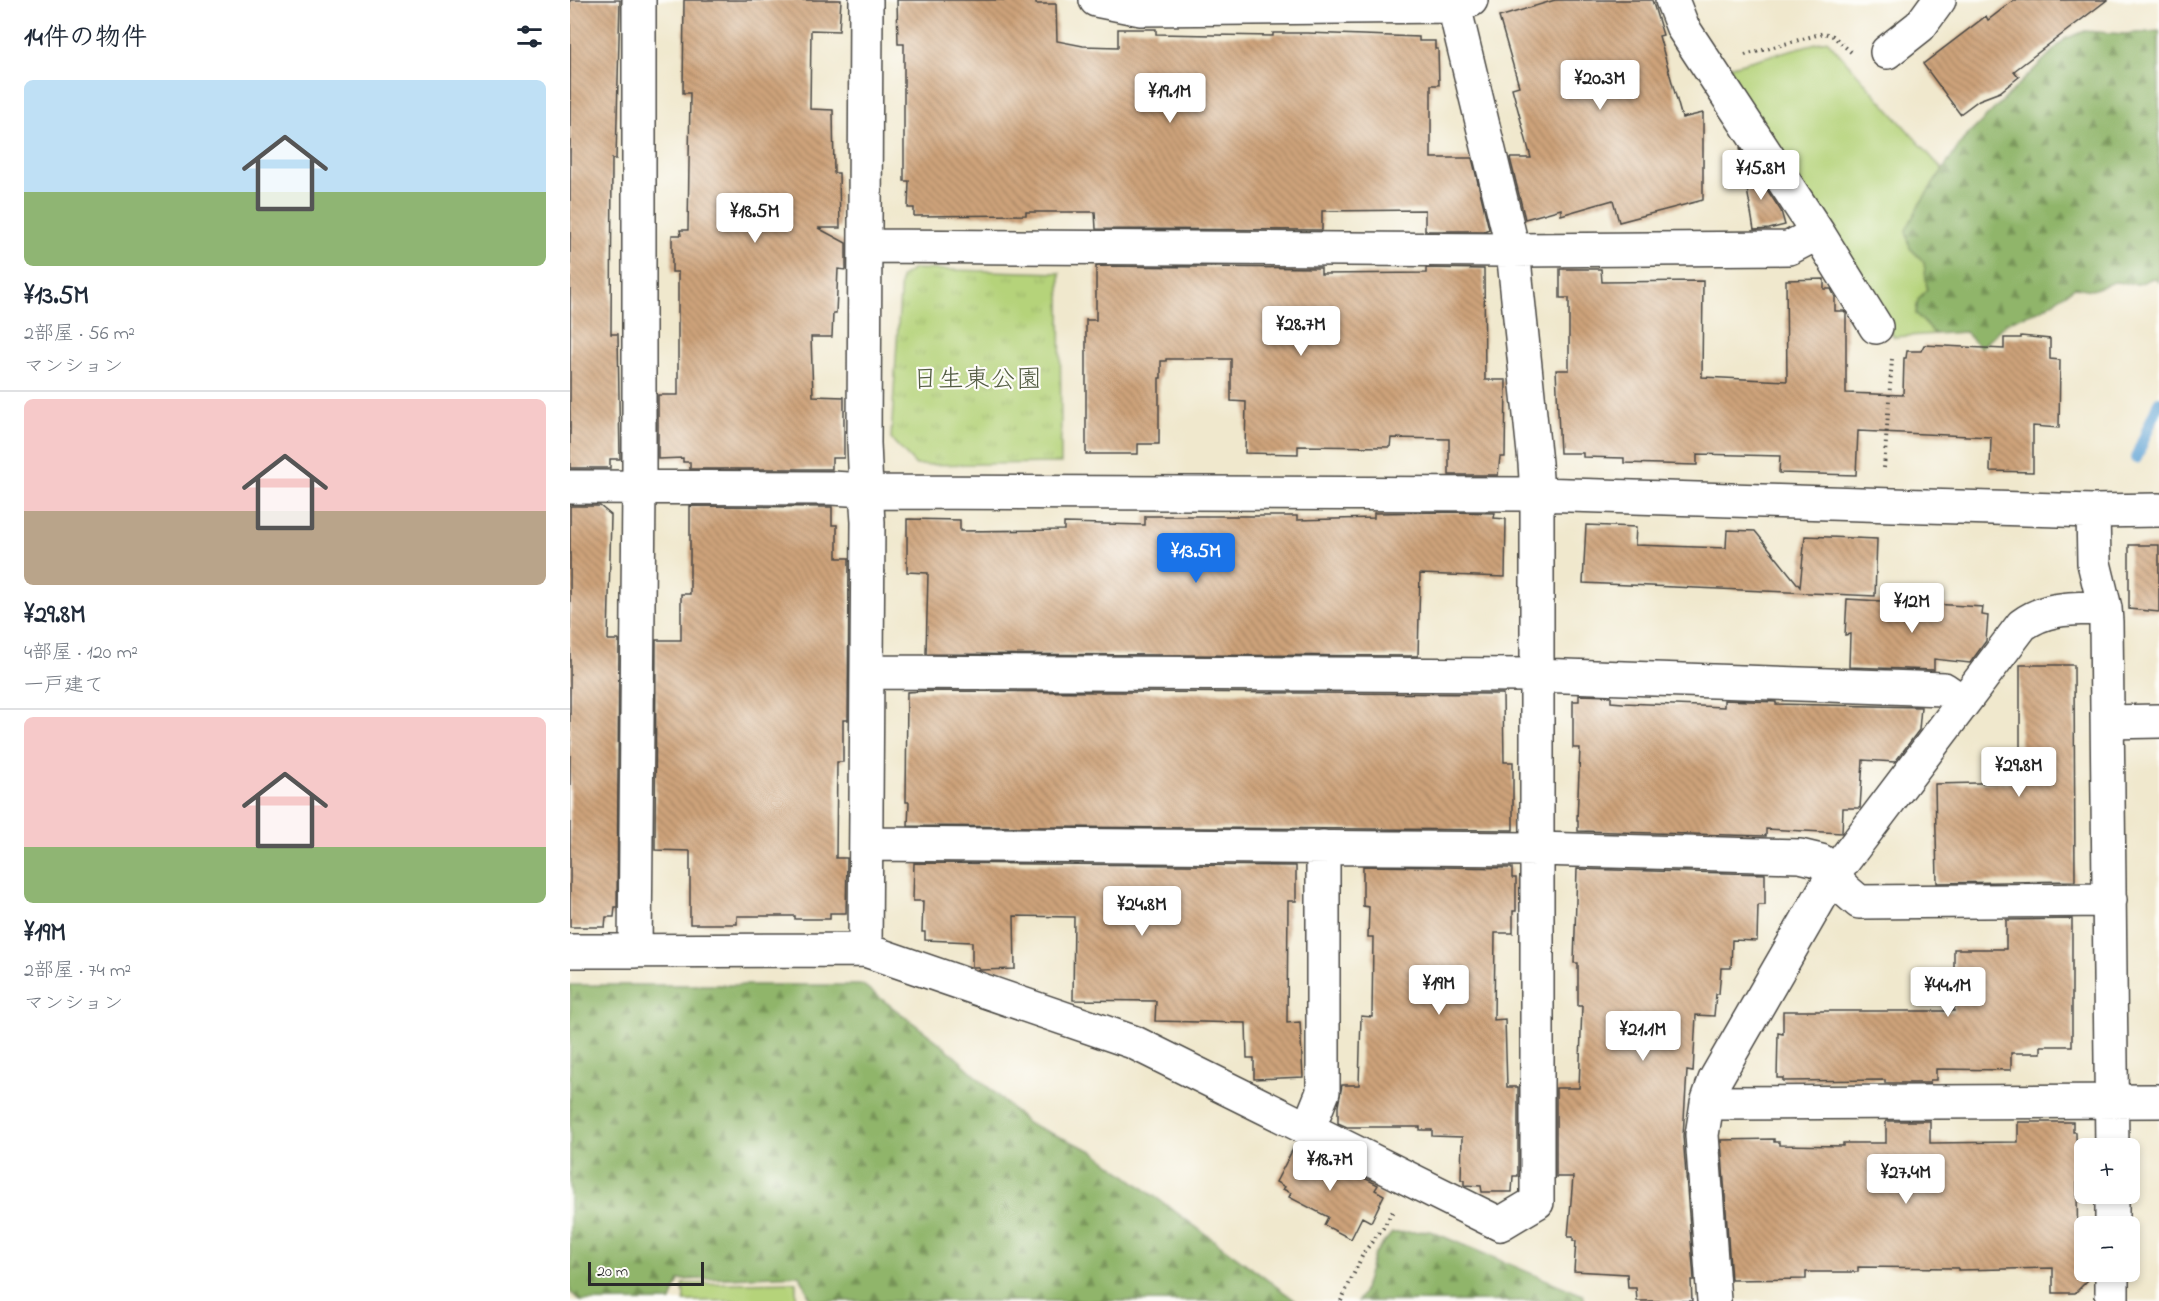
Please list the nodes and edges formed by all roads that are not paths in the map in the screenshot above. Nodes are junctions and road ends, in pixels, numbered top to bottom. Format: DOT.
graph roads {
  1 [pos="639,0"];
  2 [pos="866,0"];
  3 [pos="1096,0"];
  4 [pos="1672,0"];
  5 [pos="1939,0"];
  6 [pos="1291,3"];
  7 [pos="1463,3"];
  8 [pos="1887,52"];
  9 [pos="1818,233"];
  10 [pos="865,246"];
  11 [pos="1513,250"];
  12 [pos="1876,327"];
  13 [pos="570,487"];
  14 [pos="639,487"];
  15 [pos="866,490"];
  16 [pos="1537,494"];
  17 [pos="2159,510"];
  18 [pos="2093,511"];
  19 [pos="2105,608"];
  20 [pos="867,672"];
  21 [pos="1536,675"];
  22 [pos="1963,702"];
  23 [pos="2159,721"];
  24 [pos="2108,722"];
  25 [pos="866,844"];
  26 [pos="1323,847"];
  27 [pos="1537,849"];
  28 [pos="1833,875"];
  29 [pos="2110,900"];
  30 [pos="865,950"];
  31 [pos="570,951"];
  32 [pos="635,951"];
  33 [pos="2111,1101"];
  34 [pos="2159,1101"];
  35 [pos="1707,1103"];
  36 [pos="1308,1129"];
  37 [pos="2112,1138"];
  38 [pos="2112,1282"];
  39 [pos="1714,1301"];
  40 [pos="2112,1301"];
  1 -- 14 [label="street"];
  2 -- 10 [label="street"];
  3 -- 6 [label="street"];
  4 -- 9 [label="street"];
  5 -- 8 [label="street"];
  6 -- 7 [label="street"];
  7 -- 11 [label="street"];
  9 -- 11 [label="street"];
  9 -- 12 [label="street"];
  10 -- 11 [label="street"];
  10 -- 15 [label="street"];
  11 -- 16 [label="street"];
  13 -- 14 [label="street"];
  14 -- 15 [label="street"];
  14 -- 32 [label="street"];
  15 -- 16 [label="street"];
  15 -- 20 [label="street"];
  16 -- 18 [label="street"];
  16 -- 21 [label="street"];
  17 -- 18 [label="street"];
  18 -- 19 [label="street"];
  19 -- 22 [label="street"];
  19 -- 24 [label="street"];
  20 -- 21 [label="street"];
  20 -- 25 [label="street"];
  21 -- 22 [label="street"];
  21 -- 27 [label="street"];
  22 -- 28 [label="street"];
  23 -- 24 [label="street"];
  24 -- 29 [label="street"];
  25 -- 26 [label="street"];
  25 -- 30 [label="street"];
  26 -- 27 [label="street"];
  26 -- 36 [label="street"];
  27 -- 28 [label="street"];
  27 -- 36 [label="street"];
  28 -- 29 [label="street"];
  28 -- 35 [label="street"];
  29 -- 33 [label="street"];
  30 -- 32 [label="street"];
  30 -- 36 [label="street"];
  31 -- 32 [label="street"];
  33 -- 34 [label="street"];
  33 -- 35 [label="street"];
  33 -- 37 [label="street"];
  35 -- 39 [label="street"];
  38 -- 40 [label="street"];
}
